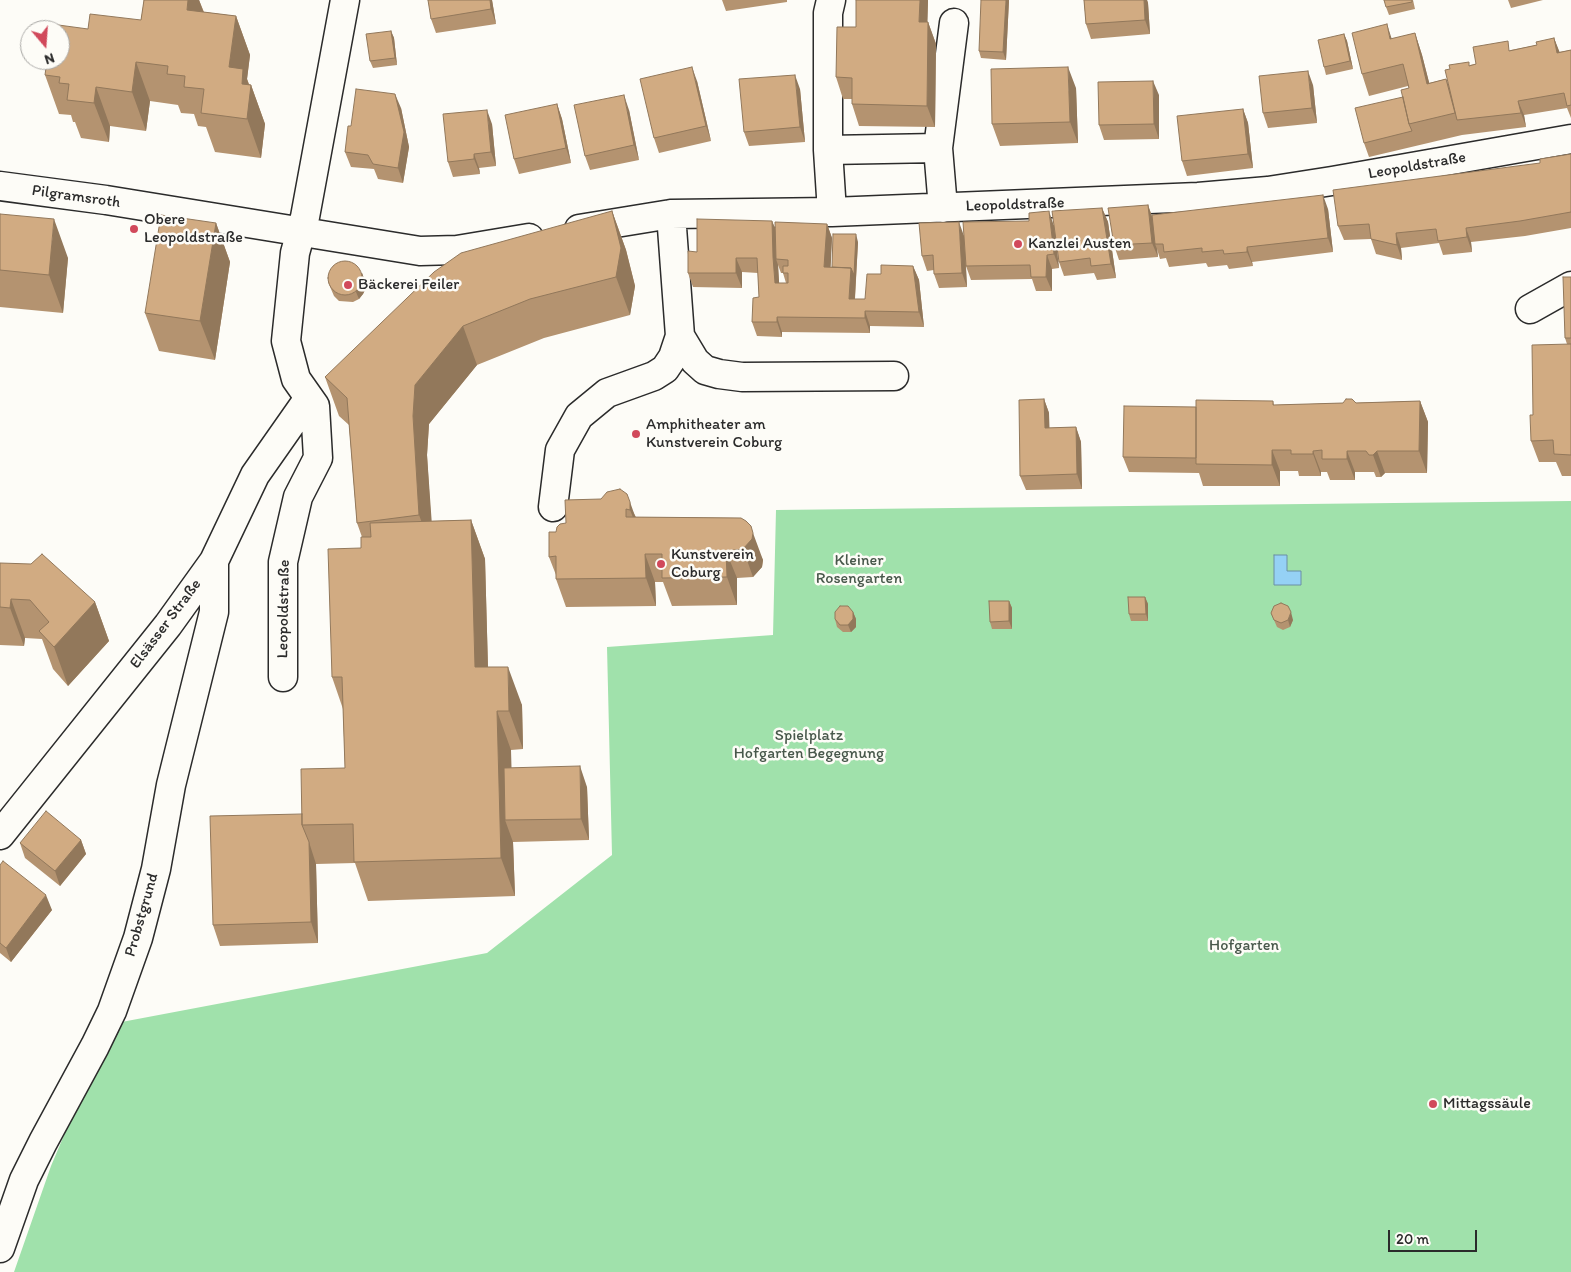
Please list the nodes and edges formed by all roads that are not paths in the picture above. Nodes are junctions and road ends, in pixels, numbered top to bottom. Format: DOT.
graph roads {
  1 [pos="345,0"];
  2 [pos="831,0"];
  3 [pos="954,23"];
  4 [pos="1571,138"];
  5 [pos="938,148"];
  6 [pos="828,150"];
  7 [pos="0,186"];
  8 [pos="943,208"];
  9 [pos="832,212"];
  10 [pos="670,214"];
  11 [pos="300,232"];
  12 [pos="456,250"];
  13 [pos="451,277"];
  14 [pos="1571,286"];
  15 [pos="1530,309"];
  16 [pos="680,336"];
  17 [pos="894,376"];
  18 [pos="337,388"];
  19 [pos="309,398"];
  20 [pos="553,507"];
  21 [pos="214,561"];
  22 [pos="283,677"];
  23 [pos="0,835"];
  24 [pos="0,1248"];
  1 -- 11 [label="street"];
  2 -- 6 [label="street"];
  3 -- 5 [label="street"];
  4 -- 8 [label="street, Leopoldstraße"];
  5 -- 6 [label="street"];
  5 -- 8 [label="street"];
  6 -- 9 [label="street"];
  7 -- 11 [label="street, Pilgramsroth"];
  8 -- 9 [label="street, Leopoldstraße"];
  9 -- 10 [label="street, Leopoldstraße"];
  10 -- 12 [label="street, Leopoldstraße"];
  10 -- 16 [label="street"];
  11 -- 12 [label="street, Pilgramsroth"];
  11 -- 19 [label="street, Leopoldstraße"];
  12 -- 13 [label="street"];
  14 -- 15 [label="street"];
  16 -- 17 [label="street"];
  16 -- 20 [label="street"];
  18 -- 19 [label="street"];
  19 -- 21 [label="street, Elsässer Straße"];
  19 -- 22 [label="street, Leopoldstraße"];
  21 -- 23 [label="street, Elsässer Straße"];
  21 -- 24 [label="street, Probstgrund"];
}
